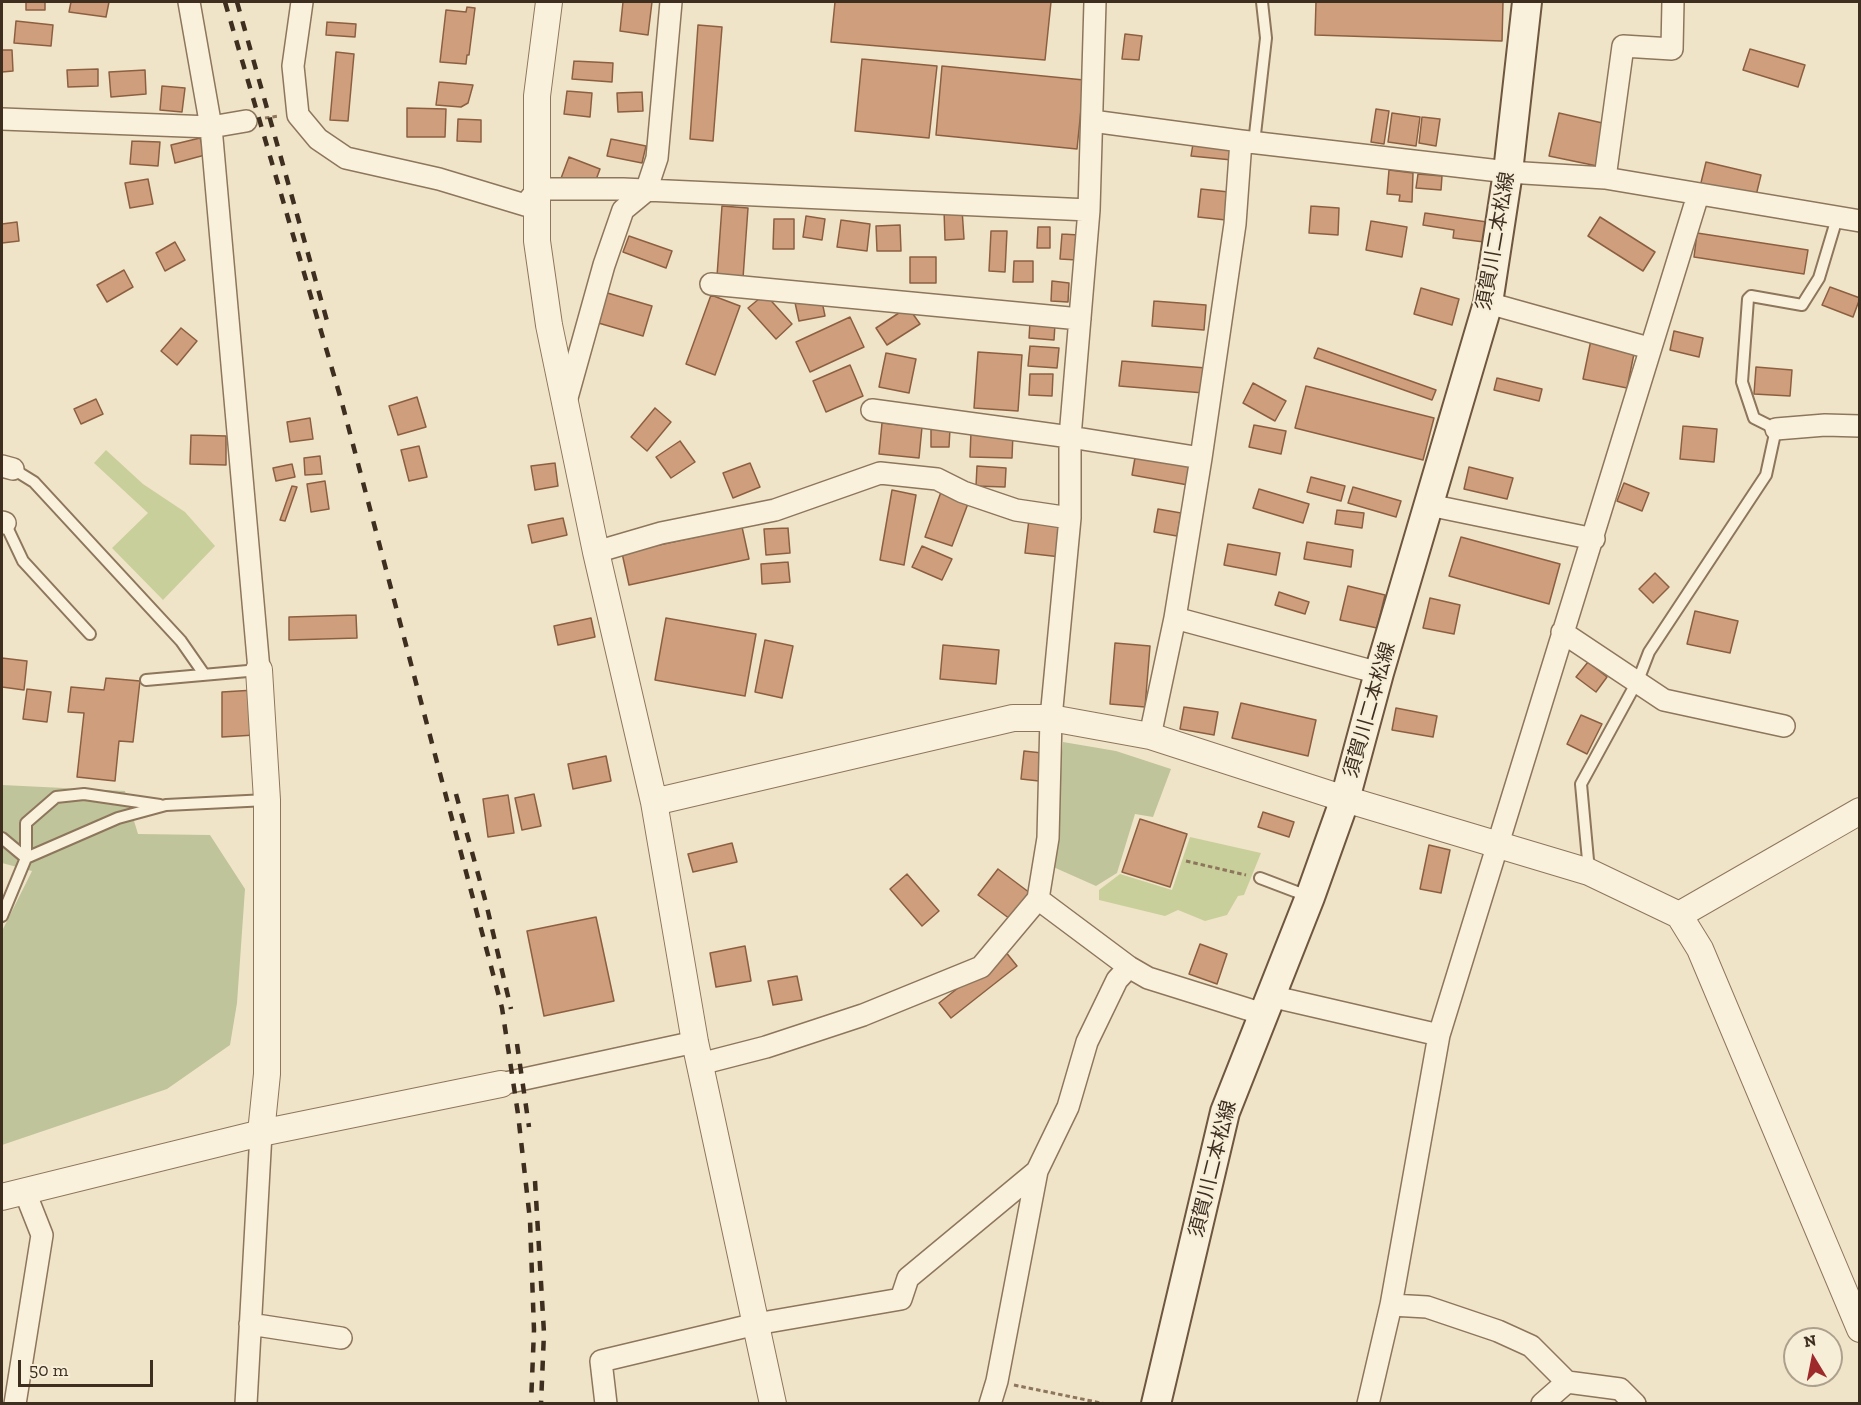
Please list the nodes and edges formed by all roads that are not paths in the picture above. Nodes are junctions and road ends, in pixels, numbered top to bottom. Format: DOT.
graph roads {
  1 [pos="189,2"];
  2 [pos="302,2"];
  3 [pos="549,2"];
  4 [pos="671,2"];
  5 [pos="1095,2"];
  6 [pos="1262,2"];
  7 [pos="1527,2"];
  8 [pos="1673,2"];
  9 [pos="2,119"];
  10 [pos="246,121"];
  11 [pos="1092,121"];
  12 [pos="211,127"];
  13 [pos="1248,142"];
  14 [pos="1508,172"];
  15 [pos="1605,178"];
  16 [pos="538,189"];
  17 [pos="646,191"];
  18 [pos="1698,195"];
  19 [pos="1089,210"];
  20 [pos="1837,218"];
  21 [pos="1860,221"];
  22 [pos="711,284"];
  23 [pos="1488,303"];
  24 [pos="1080,319"];
  25 [pos="1649,348"];
  26 [pos="565,406"];
  27 [pos="872,410"];
  28 [pos="1860,426"];
  29 [pos="1776,429"];
  30 [pos="1070,437"];
  31 [pos="1201,458"];
  32 [pos="8,467"];
  33 [pos="1429,505"];
  34 [pos="1070,518"];
  35 [pos="3,523"];
  36 [pos="1594,539"];
  37 [pos="596,552"];
  38 [pos="1175,618"];
  39 [pos="1562,633"];
  40 [pos="90,634"];
  41 [pos="259,670"];
  42 [pos="1379,673"];
  43 [pos="204,674"];
  44 [pos="146,680"];
  45 [pos="1637,681"];
  46 [pos="1051,718"];
  47 [pos="1784,726"];
  48 [pos="1150,736"];
  49 [pos="267,800"];
  50 [pos="1345,800"];
  51 [pos="654,802"];
  52 [pos="166,806"];
  53 [pos="1860,811"];
  54 [pos="2,838"];
  55 [pos="1497,846"];
  56 [pos="26,858"];
  57 [pos="1589,872"];
  58 [pos="1260,878"];
  59 [pos="1310,897"];
  60 [pos="1038,899"];
  61 [pos="1679,915"];
  62 [pos="2,916"];
  63 [pos="1129,967"];
  64 [pos="1266,1005"];
  65 [pos="1440,1035"];
  66 [pos="698,1053"];
  67 [pos="501,1084"];
  68 [pos="261,1133"];
  69 [pos="1037,1171"];
  70 [pos="14,1194"];
  71 [pos="1391,1305"];
  72 [pos="250,1324"];
  73 [pos="756,1324"];
  74 [pos="1860,1329"];
  75 [pos="341,1338"];
  76 [pos="1567,1382"];
  77 [pos="15,1404"];
  78 [pos="246,1404"];
  79 [pos="606,1404"];
  80 [pos="772,1404"];
  81 [pos="990,1404"];
  82 [pos="1156,1404"];
  83 [pos="1368,1404"];
  84 [pos="1542,1404"];
  85 [pos="1635,1404"];
  1 -- 12 [label="street"];
  2 -- 16 [label="street"];
  3 -- 16 [label="street"];
  4 -- 17 [label="street"];
  5 -- 11 [label="street"];
  6 -- 13 [label="lane"];
  7 -- 14 [label="main road, 須賀川二本松線"];
  8 -- 15 [label="street"];
  9 -- 12 [label="street"];
  10 -- 12 [label="street"];
  11 -- 13 [label="street"];
  11 -- 19 [label="street"];
  12 -- 41 [label="street"];
  13 -- 14 [label="street"];
  13 -- 31 [label="street"];
  14 -- 15 [label="street"];
  14 -- 23 [label="main road, 須賀川二本松線"];
  15 -- 18 [label="street"];
  16 -- 17 [label="street"];
  16 -- 26 [label="street"];
  17 -- 19 [label="street"];
  17 -- 26 [label="street"];
  18 -- 20 [label="street"];
  18 -- 25 [label="street"];
  19 -- 24 [label="street"];
  20 -- 21 [label="street"];
  20 -- 29 [label="lane"];
  22 -- 24 [label="street"];
  23 -- 25 [label="street"];
  23 -- 33 [label="main road, 須賀川二本松線"];
  24 -- 30 [label="street"];
  25 -- 36 [label="street"];
  26 -- 37 [label="street"];
  27 -- 30 [label="street"];
  28 -- 29 [label="street"];
  29 -- 45 [label="lane"];
  30 -- 31 [label="street"];
  30 -- 34 [label="street"];
  31 -- 38 [label="street"];
  32 -- 43 [label="lane"];
  33 -- 36 [label="street"];
  33 -- 42 [label="main road, 須賀川二本松線"];
  34 -- 37 [label="street"];
  34 -- 46 [label="street"];
  35 -- 40 [label="lane"];
  36 -- 39 [label="street"];
  37 -- 51 [label="street"];
  38 -- 42 [label="street"];
  38 -- 48 [label="street"];
  39 -- 45 [label="street"];
  39 -- 55 [label="street"];
  41 -- 43 [label="lane"];
  41 -- 49 [label="street"];
  42 -- 50 [label="main road, 須賀川二本松線"];
  43 -- 44 [label="lane"];
  45 -- 47 [label="street"];
  45 -- 57 [label="lane"];
  46 -- 48 [label="street"];
  46 -- 51 [label="street"];
  46 -- 60 [label="street"];
  48 -- 50 [label="street"];
  49 -- 52 [label="lane"];
  49 -- 68 [label="street"];
  50 -- 55 [label="street"];
  50 -- 59 [label="main road, 須賀川二本松線"];
  51 -- 66 [label="street"];
  52 -- 56 [label="lane"];
  52 -- 56 [label="lane"];
  53 -- 61 [label="street"];
  54 -- 56 [label="lane"];
  55 -- 57 [label="street"];
  55 -- 65 [label="street"];
  56 -- 62 [label="lane"];
  57 -- 61 [label="street"];
  58 -- 59 [label="lane"];
  59 -- 64 [label="main road, 須賀川二本松線"];
  60 -- 63 [label="street"];
  60 -- 66 [label="street"];
  61 -- 74 [label="street"];
  63 -- 64 [label="street"];
  63 -- 69 [label="street"];
  64 -- 65 [label="street"];
  64 -- 82 [label="main road, 須賀川二本松線"];
  65 -- 71 [label="street"];
  66 -- 67 [label="street"];
  66 -- 73 [label="street"];
  67 -- 68 [label="street"];
  68 -- 70 [label="street"];
  68 -- 72 [label="street"];
  69 -- 73 [label="street"];
  69 -- 81 [label="street"];
  70 -- 77 [label="street"];
  71 -- 76 [label="street"];
  71 -- 83 [label="street"];
  72 -- 75 [label="street"];
  72 -- 78 [label="street"];
  73 -- 79 [label="street"];
  73 -- 80 [label="street"];
  76 -- 84 [label="street"];
  76 -- 85 [label="street"];
}
